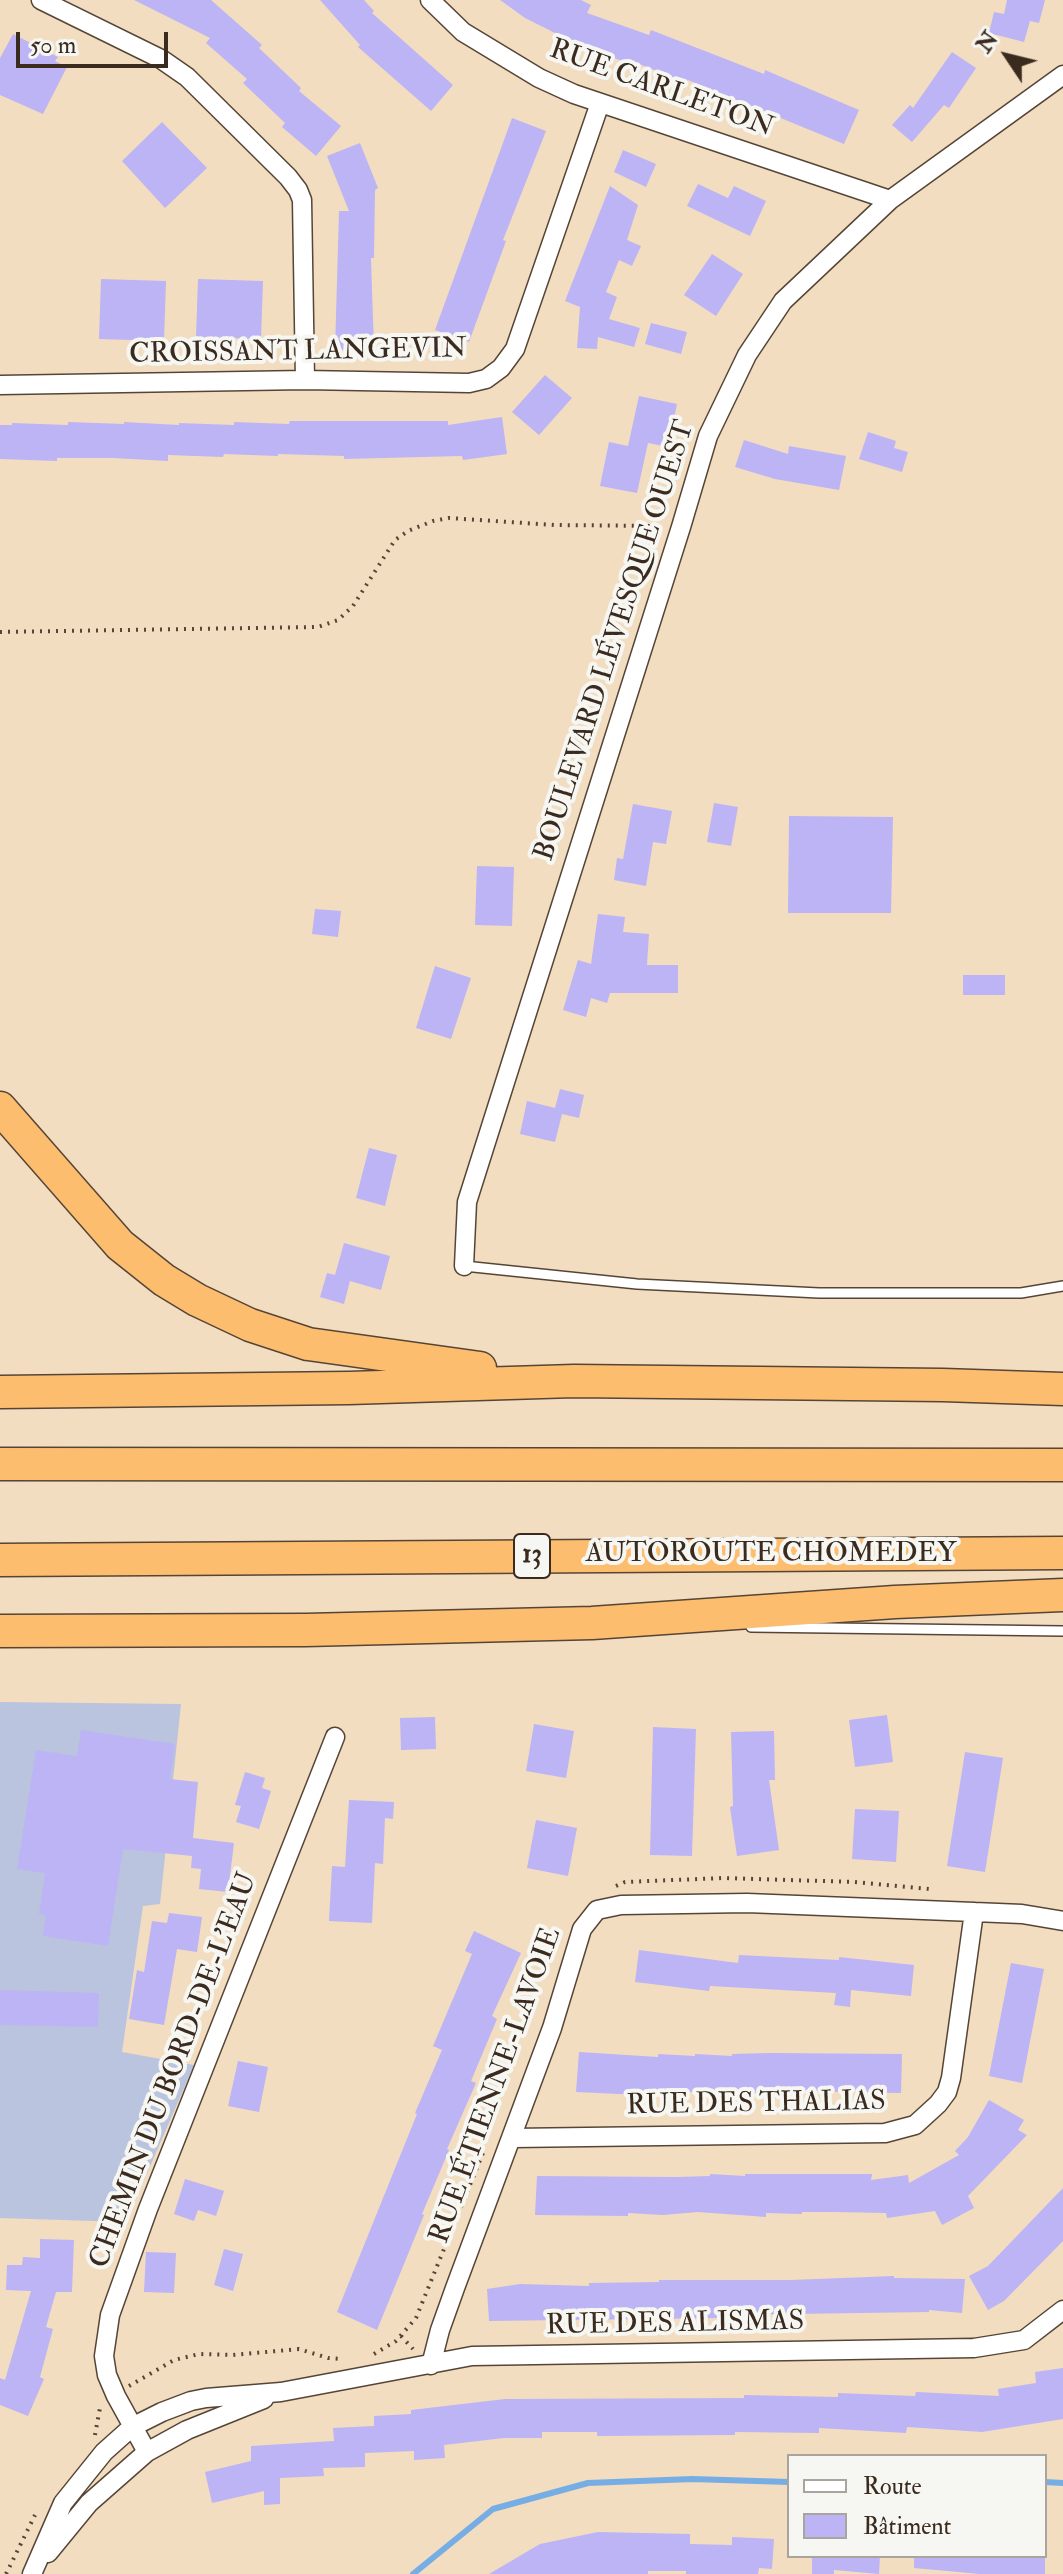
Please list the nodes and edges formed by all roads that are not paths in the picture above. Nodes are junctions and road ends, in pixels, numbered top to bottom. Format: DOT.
graph roads {
  1 [pos="41,0"];
  2 [pos="430,0"];
  3 [pos="1063,75"];
  4 [pos="600,103"];
  5 [pos="890,200"];
  6 [pos="305,380"];
  7 [pos="0,385"];
  8 [pos="0,1108"];
  9 [pos="464,1266"];
  10 [pos="1063,1286"];
  11 [pos="574,1381"];
  12 [pos="1063,1389"];
  13 [pos="0,1392"];
  14 [pos="0,1464"];
  15 [pos="1063,1465"];
  16 [pos="1063,1553"];
  17 [pos="0,1560"];
  18 [pos="1063,1595"];
  19 [pos="592,1623"];
  20 [pos="715,1626"];
  21 [pos="745,1627"];
  22 [pos="0,1631"];
  23 [pos="1063,1631"];
  24 [pos="335,1737"];
  25 [pos="974,1912"];
  26 [pos="1063,1921"];
  27 [pos="513,2138"];
  28 [pos="1063,2310"];
  29 [pos="431,2365"];
  30 [pos="281,2392"];
  31 [pos="132,2427"];
  32 [pos="147,2452"];
  33 [pos="33,2574"];
  1 -- 6 [label="street"];
  2 -- 4 [label="street, RUE CARLETON"];
  3 -- 5 [label="street, BOULEVARD LÉVESQUE OUEST"];
  4 -- 5 [label="street, RUE CARLETON"];
  4 -- 6 [label="street, CROISSANT LANGEVIN"];
  5 -- 9 [label="street, BOULEVARD LÉVESQUE OUEST"];
  6 -- 7 [label="street, CROISSANT LANGEVIN"];
  8 -- 11 [label="highway"];
  9 -- 10 [label="lane"];
  11 -- 12 [label="highway"];
  11 -- 13 [label="highway"];
  14 -- 15 [label="highway"];
  16 -- 17 [label="highway, AUTOROUTE CHOMEDEY / 13"];
  18 -- 19 [label="highway"];
  19 -- 20 [label="lane"];
  19 -- 22 [label="highway"];
  21 -- 23 [label="lane"];
  24 -- 31 [label="street, CHEMIN DU BORD-DE-L'EAU"];
  25 -- 26 [label="street, RUE ÉTIENNE-LAVOIE"];
  25 -- 27 [label="street, RUE ÉTIENNE-LAVOIE"];
  25 -- 27 [label="street, RUE DES THALIAS"];
  27 -- 29 [label="street, RUE ÉTIENNE-LAVOIE"];
  28 -- 29 [label="street, RUE DES ALISMAS"];
  29 -- 30 [label="street, RUE DES ALISMAS"];
  30 -- 31 [label="street, RUE DES ALISMAS"];
  30 -- 32 [label="street, RUE DES ALISMAS"];
  31 -- 32 [label="street, CHEMIN DU BORD-DE-L'EAU"];
  31 -- 33 [label="street"];
  32 -- 33 [label="street"];
}
